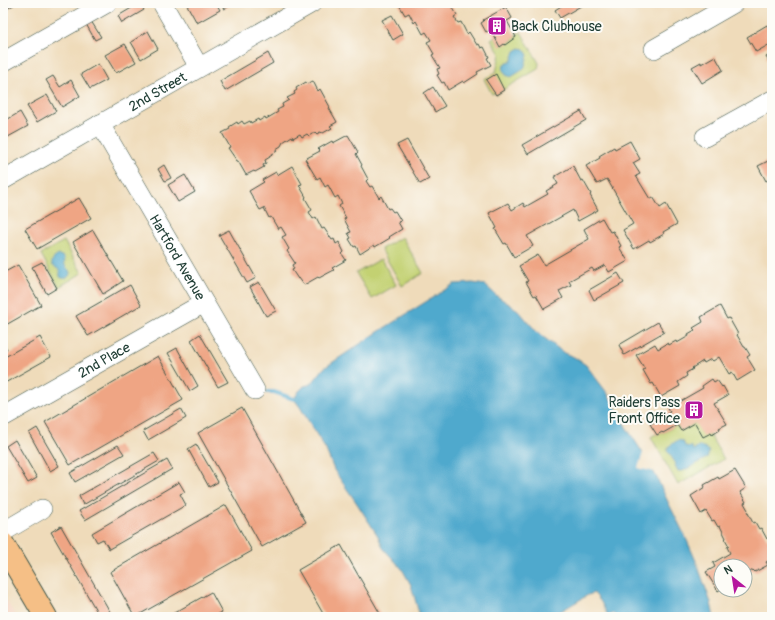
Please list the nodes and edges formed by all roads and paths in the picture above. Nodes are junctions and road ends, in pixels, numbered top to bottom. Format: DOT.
graph roads {
  1 [pos="106,3"];
  2 [pos="162,3"];
  3 [pos="312,3"];
  4 [pos="734,3"];
  5 [pos="654,49"];
  6 [pos="3,62"];
  7 [pos="199,68"];
  8 [pos="772,100"];
  9 [pos="100,124"];
  10 [pos="705,137"];
  11 [pos="3,180"];
  12 [pos="204,303"];
  13 [pos="255,390"];
  14 [pos="3,417"];
  15 [pos="42,509"];
  16 [pos="3,532"];
  17 [pos="3,544"];
  18 [pos="46,617"];
  1 -- 6 [label="street"];
  2 -- 7 [label="street"];
  3 -- 7 [label="street, 2nd Street"];
  4 -- 5 [label="street"];
  7 -- 9 [label="street, 2nd Street"];
  8 -- 10 [label="street"];
  9 -- 11 [label="street, 2nd Street"];
  9 -- 12 [label="street, Hartford Avenue"];
  12 -- 13 [label="street, Hartford Avenue"];
  12 -- 14 [label="street, 2nd Place"];
  15 -- 16 [label="street"];
  17 -- 18 [label="main road"];
}
